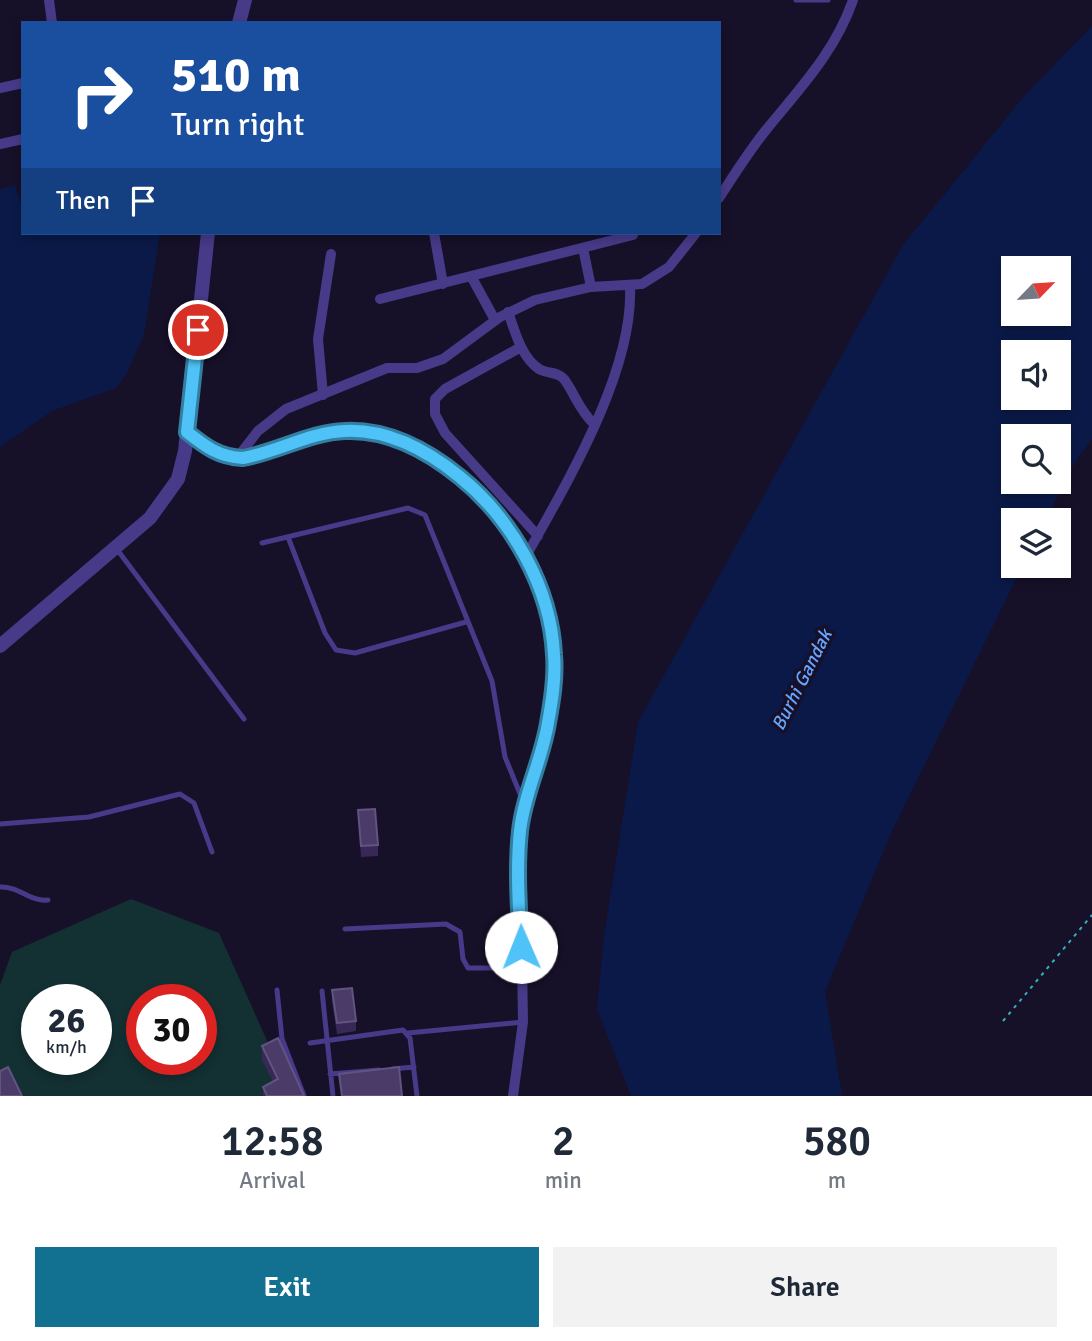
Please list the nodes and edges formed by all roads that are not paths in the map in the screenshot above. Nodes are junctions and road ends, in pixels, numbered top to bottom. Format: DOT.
graph roads {
  1 [pos="49,0"];
  2 [pos="245,0"];
  3 [pos="796,0"];
  4 [pos="828,0"];
  5 [pos="853,0"];
  6 [pos="52,21"];
  7 [pos="240,21"];
  8 [pos="21,83"];
  9 [pos="0,88"];
  10 [pos="21,139"];
  11 [pos="0,144"];
  12 [pos="721,195"];
  13 [pos="208,235"];
  14 [pos="434,235"];
  15 [pos="633,235"];
  16 [pos="695,235"];
  17 [pos="583,248"];
  18 [pos="331,254"];
  19 [pos="471,276"];
  20 [pos="443,284"];
  21 [pos="630,286"];
  22 [pos="591,287"];
  23 [pos="380,299"];
  24 [pos="508,312"];
  25 [pos="495,320"];
  26 [pos="521,347"];
  27 [pos="323,396"];
  28 [pos="594,424"];
  29 [pos="187,432"];
  30 [pos="237,458"];
  31 [pos="538,536"];
  32 [pos="288,537"];
  33 [pos="262,543"];
  34 [pos="116,548"];
  35 [pos="525,558"];
  36 [pos="466,622"];
  37 [pos="0,646"];
  38 [pos="244,719"];
  39 [pos="525,806"];
  40 [pos="0,824"];
  41 [pos="212,852"];
  42 [pos="0,887"];
  43 [pos="48,900"];
  44 [pos="345,929"];
  45 [pos="522,968"];
  46 [pos="277,990"];
  47 [pos="321,991"];
  48 [pos="523,1022"];
  49 [pos="408,1033"];
  50 [pos="327,1040"];
  51 [pos="310,1043"];
  52 [pos="414,1067"];
  53 [pos="330,1074"];
  54 [pos="304,1096"];
  55 [pos="333,1096"];
  56 [pos="417,1096"];
  57 [pos="513,1096"];
  1 -- 6 [label="street"];
  2 -- 7 [label="street"];
  3 -- 4 [label="lane"];
  5 -- 12 [label="street"];
  8 -- 9 [label="street"];
  10 -- 11 [label="street"];
  13 -- 29 [label="street"];
  14 -- 20 [label="street"];
  15 -- 17 [label="street"];
  16 -- 21 [label="street"];
  17 -- 19 [label="street"];
  17 -- 22 [label="street"];
  18 -- 27 [label="street"];
  19 -- 20 [label="street"];
  19 -- 25 [label="street"];
  20 -- 23 [label="street"];
  21 -- 22 [label="street"];
  21 -- 28 [label="street"];
  22 -- 24 [label="street"];
  24 -- 25 [label="street"];
  24 -- 26 [label="street"];
  25 -- 27 [label="street"];
  26 -- 28 [label="street"];
  26 -- 31 [label="street"];
  27 -- 30 [label="street"];
  28 -- 31 [label="street"];
  29 -- 30 [label="street"];
  29 -- 34 [label="street"];
  30 -- 35 [label="street"];
  31 -- 35 [label="street"];
  32 -- 33 [label="lane"];
  32 -- 36 [label="lane"];
  32 -- 36 [label="lane"];
  34 -- 37 [label="street"];
  34 -- 38 [label="lane"];
  35 -- 39 [label="street"];
  36 -- 39 [label="lane"];
  39 -- 45 [label="street"];
  40 -- 41 [label="lane"];
  42 -- 43 [label="lane"];
  44 -- 45 [label="lane"];
  45 -- 48 [label="street"];
  46 -- 54 [label="lane"];
  47 -- 50 [label="lane"];
  48 -- 49 [label="lane"];
  48 -- 57 [label="street"];
  49 -- 50 [label="lane"];
  49 -- 52 [label="lane"];
  50 -- 51 [label="lane"];
  50 -- 53 [label="lane"];
  52 -- 53 [label="lane"];
  52 -- 56 [label="lane"];
  53 -- 55 [label="lane"];
}
